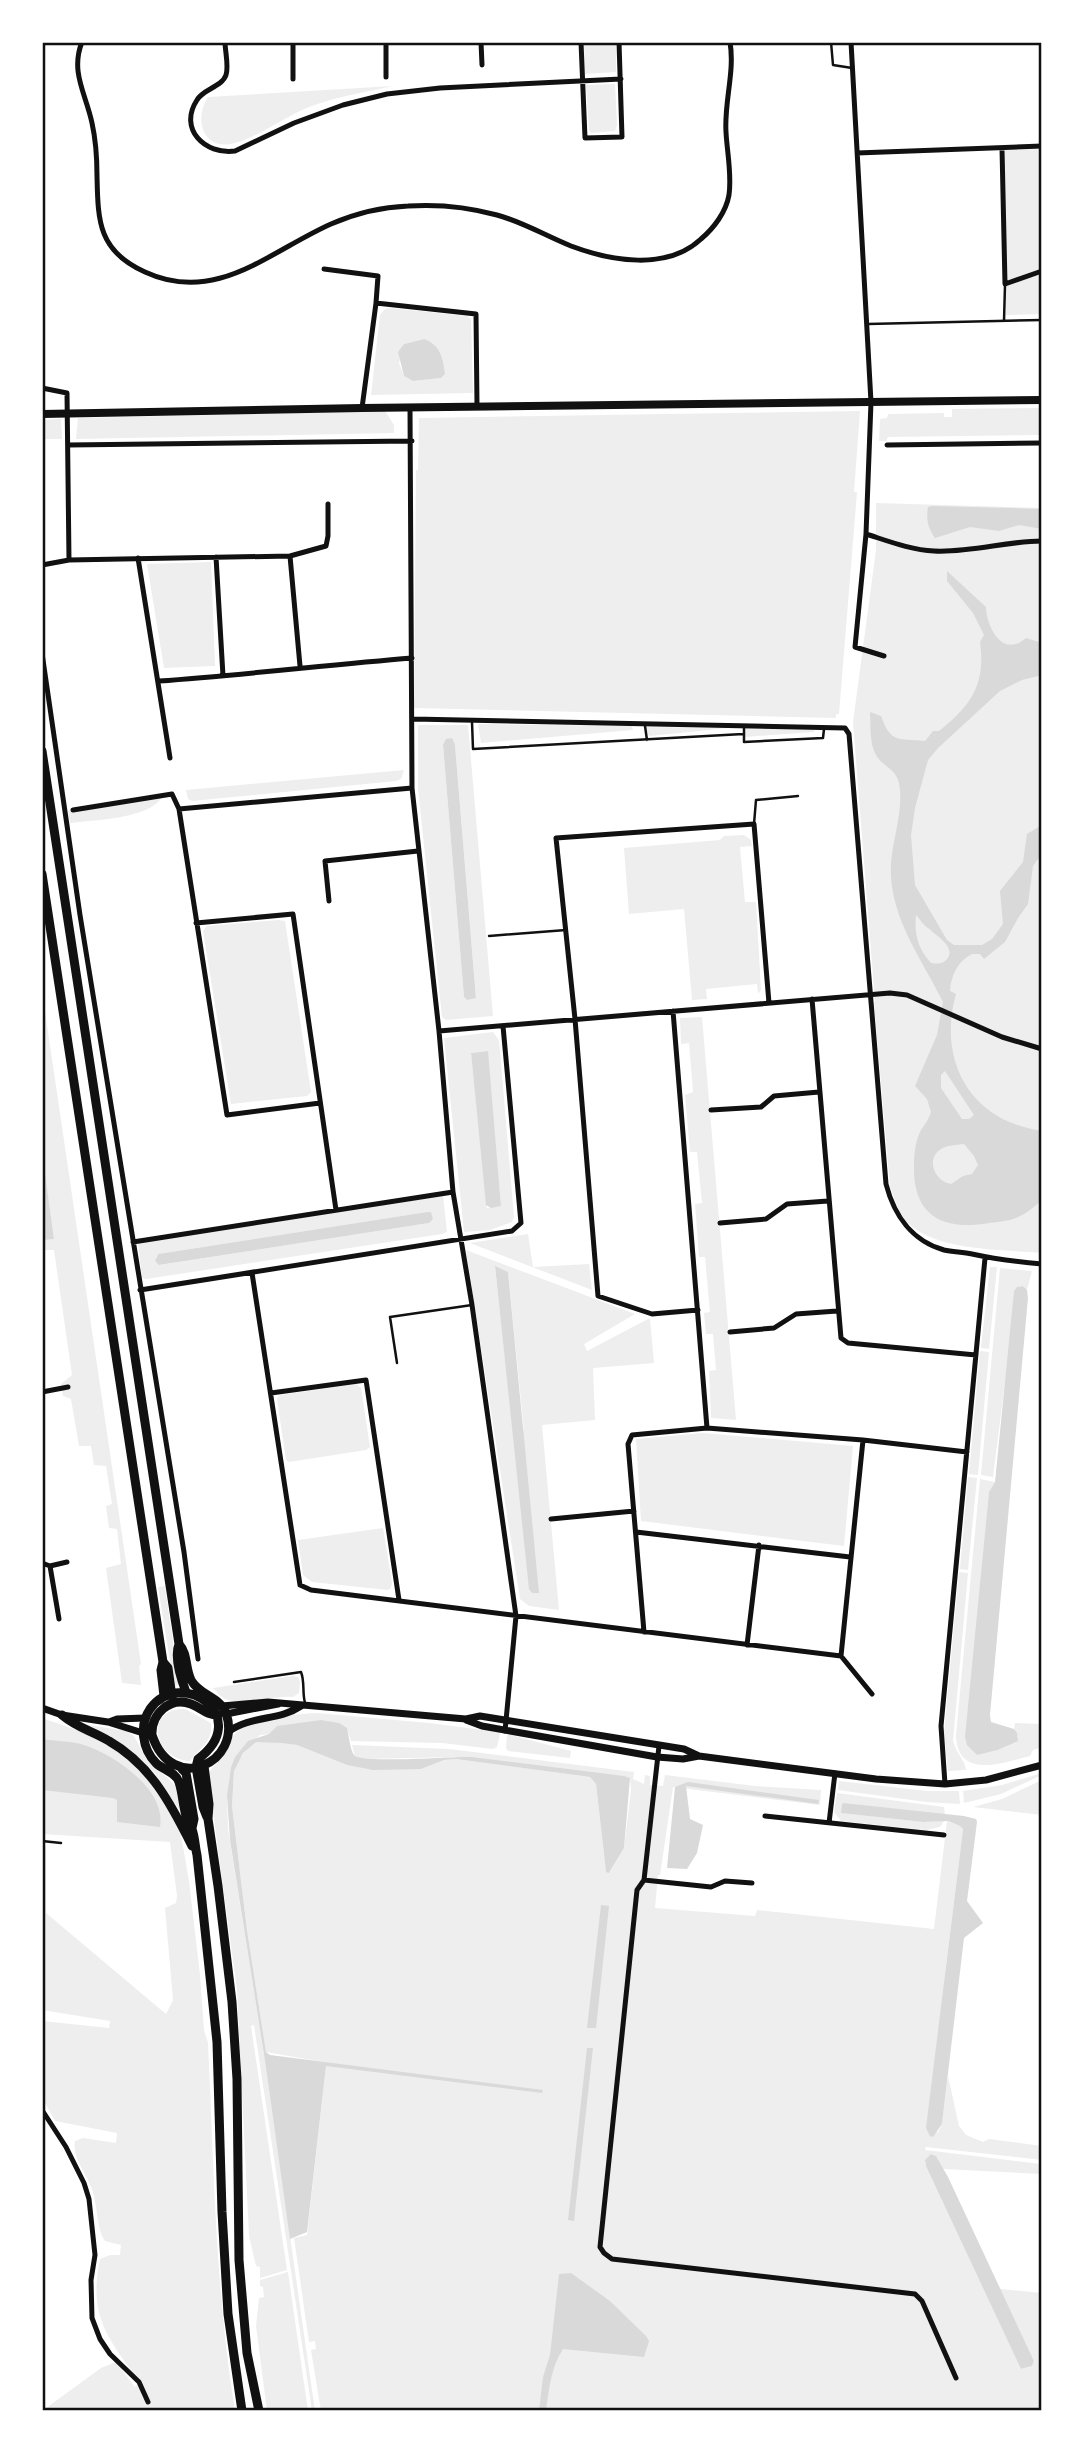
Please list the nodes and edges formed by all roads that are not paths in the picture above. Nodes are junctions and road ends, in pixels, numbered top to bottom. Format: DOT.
graph roads {
  1 [pos="82,42"];
  2 [pos="225,42"];
  3 [pos="293,42"];
  4 [pos="386,42"];
  5 [pos="481,42"];
  6 [pos="581,42"];
  7 [pos="619,42"];
  8 [pos="730,42"];
  9 [pos="831,42"];
  10 [pos="851,42"];
  11 [pos="482,65"];
  12 [pos="852,68"];
  13 [pos="386,77"];
  14 [pos="293,79"];
  15 [pos="621,79"];
  16 [pos="582,80"];
  17 [pos="1042,146"];
  18 [pos="1002,148"];
  19 [pos="858,153"];
  20 [pos="324,269"];
  21 [pos="1042,271"];
  22 [pos="1005,284"];
  23 [pos="376,303"];
  24 [pos="1042,320"];
  25 [pos="1004,321"];
  26 [pos="867,324"];
  27 [pos="42,388"];
  28 [pos="1042,400"];
  29 [pos="872,402"];
  30 [pos="477,406"];
  31 [pos="410,407"];
  32 [pos="362,408"];
  33 [pos="68,413"];
  34 [pos="42,414"];
  35 [pos="412,441"];
  36 [pos="1042,443"];
  37 [pos="68,445"];
  38 [pos="887,445"];
  39 [pos="328,504"];
  40 [pos="866,534"];
  41 [pos="1042,541"];
  42 [pos="290,556"];
  43 [pos="216,557"];
  44 [pos="138,558"];
  45 [pos="69,561"];
  46 [pos="42,565"];
  47 [pos="42,653"];
  48 [pos="884,656"];
  49 [pos="412,659"];
  50 [pos="300,666"];
  51 [pos="223,676"];
  52 [pos="159,681"];
  53 [pos="413,719"];
  54 [pos="472,720"];
  55 [pos="645,723"];
  56 [pos="744,725"];
  57 [pos="825,726"];
  58 [pos="743,734"];
  59 [pos="647,740"];
  60 [pos="42,751"];
  61 [pos="170,758"];
  62 [pos="412,788"];
  63 [pos="798,796"];
  64 [pos="179,809"];
  65 [pos="73,810"];
  66 [pos="754,824"];
  67 [pos="418,851"];
  68 [pos="42,874"];
  69 [pos="329,901"];
  70 [pos="196,923"];
  71 [pos="566,930"];
  72 [pos="489,936"];
  73 [pos="870,995"];
  74 [pos="812,999"];
  75 [pos="769,1003"];
  76 [pos="673,1011"];
  77 [pos="575,1019"];
  78 [pos="503,1026"];
  79 [pos="439,1031"];
  80 [pos="1042,1049"];
  81 [pos="820,1092"];
  82 [pos="320,1103"];
  83 [pos="711,1110"];
  84 [pos="453,1192"];
  85 [pos="828,1201"];
  86 [pos="336,1210"];
  87 [pos="720,1223"];
  88 [pos="461,1239"];
  89 [pos="133,1242"];
  90 [pos="985,1258"];
  91 [pos="1042,1264"];
  92 [pos="251,1273"];
  93 [pos="140,1290"];
  94 [pos="472,1305"];
  95 [pos="698,1310"];
  96 [pos="837,1311"];
  97 [pos="730,1332"];
  98 [pos="976,1355"];
  99 [pos="397,1363"];
  100 [pos="68,1387"];
  101 [pos="42,1392"];
  102 [pos="271,1393"];
  103 [pos="707,1428"];
  104 [pos="863,1440"];
  105 [pos="967,1452"];
  106 [pos="634,1511"];
  107 [pos="551,1519"];
  108 [pos="636,1532"];
  109 [pos="758,1545"];
  110 [pos="850,1557"];
  111 [pos="67,1562"];
  112 [pos="42,1563"];
  113 [pos="50,1566"];
  114 [pos="399,1600"];
  115 [pos="516,1616"];
  116 [pos="58,1619"];
  117 [pos="644,1632"];
  118 [pos="179,1644"];
  119 [pos="747,1645"];
  120 [pos="841,1656"];
  121 [pos="198,1659"];
  122 [pos="234,1682"];
  123 [pos="186,1692"];
  124 [pos="872,1694"];
  125 [pos="169,1698"];
  126 [pos="303,1706"];
  127 [pos="42,1708"];
  128 [pos="222,1712"];
  129 [pos="62,1715"];
  130 [pos="145,1718"];
  131 [pos="466,1720"];
  132 [pos="506,1720"];
  133 [pos="108,1722"];
  134 [pos="505,1731"];
  135 [pos="228,1732"];
  136 [pos="147,1734"];
  137 [pos="659,1746"];
  138 [pos="657,1756"];
  139 [pos="699,1756"];
  140 [pos="1042,1765"];
  141 [pos="200,1766"];
  142 [pos="182,1769"];
  143 [pos="835,1773"];
  144 [pos="945,1784"];
  145 [pos="765,1816"];
  146 [pos="830,1823"];
  147 [pos="192,1828"];
  148 [pos="944,1835"];
  149 [pos="42,1841"];
  150 [pos="61,1843"];
  151 [pos="197,1855"];
  152 [pos="644,1880"];
  153 [pos="752,1883"];
  154 [pos="42,2110"];
  155 [pos="957,2378"];
  156 [pos="148,2402"];
  157 [pos="242,2411"];
  158 [pos="259,2411"];
  1 -- 8 [label="street"];
  2 -- 16 [label="street"];
  3 -- 14 [label="street"];
  4 -- 13 [label="street"];
  5 -- 11 [label="street"];
  6 -- 16 [label="street"];
  7 -- 15 [label="street"];
  9 -- 12 [label="lane"];
  10 -- 12 [label="street"];
  12 -- 19 [label="street"];
  15 -- 16 [label="street"];
  15 -- 16 [label="street"];
  17 -- 18 [label="street"];
  18 -- 19 [label="street"];
  18 -- 22 [label="street"];
  19 -- 26 [label="street"];
  20 -- 23 [label="street"];
  21 -- 22 [label="street"];
  22 -- 25 [label="lane"];
  23 -- 30 [label="street"];
  23 -- 32 [label="street"];
  24 -- 25 [label="lane"];
  25 -- 26 [label="lane"];
  26 -- 29 [label="street"];
  27 -- 33 [label="street"];
  28 -- 29 [label="main road"];
  29 -- 30 [label="main road"];
  29 -- 40 [label="street"];
  30 -- 31 [label="main road"];
  31 -- 32 [label="main road"];
  31 -- 35 [label="street"];
  32 -- 33 [label="main road"];
  33 -- 34 [label="main road"];
  33 -- 37 [label="street"];
  35 -- 37 [label="street"];
  35 -- 49 [label="street"];
  36 -- 38 [label="street"];
  37 -- 45 [label="street"];
  39 -- 42 [label="street"];
  40 -- 41 [label="street"];
  40 -- 48 [label="street"];
  42 -- 43 [label="street"];
  42 -- 50 [label="street"];
  43 -- 44 [label="street"];
  43 -- 51 [label="street"];
  44 -- 45 [label="street"];
  44 -- 52 [label="street"];
  45 -- 46 [label="street"];
  47 -- 89 [label="street"];
  49 -- 50 [label="street"];
  49 -- 53 [label="street"];
  50 -- 51 [label="street"];
  51 -- 52 [label="street"];
  52 -- 61 [label="street"];
  53 -- 54 [label="street"];
  53 -- 62 [label="street"];
  54 -- 55 [label="street"];
  54 -- 59 [label="lane"];
  55 -- 56 [label="street"];
  55 -- 59 [label="lane"];
  56 -- 57 [label="street"];
  56 -- 58 [label="lane"];
  57 -- 58 [label="lane"];
  57 -- 73 [label="street"];
  58 -- 59 [label="lane"];
  60 -- 118 [label="main road"];
  62 -- 64 [label="street"];
  62 -- 67 [label="street"];
  63 -- 66 [label="lane"];
  64 -- 65 [label="street"];
  64 -- 70 [label="street"];
  66 -- 71 [label="street"];
  66 -- 75 [label="street"];
  67 -- 69 [label="street"];
  67 -- 79 [label="street"];
  68 -- 125 [label="main road"];
  70 -- 82 [label="street"];
  70 -- 82 [label="street"];
  71 -- 72 [label="lane"];
  71 -- 77 [label="street"];
  73 -- 74 [label="street"];
  73 -- 80 [label="street"];
  73 -- 90 [label="street"];
  74 -- 75 [label="street"];
  74 -- 81 [label="street"];
  75 -- 76 [label="street"];
  76 -- 77 [label="street"];
  76 -- 95 [label="street"];
  77 -- 78 [label="street"];
  77 -- 95 [label="street"];
  78 -- 79 [label="street"];
  78 -- 88 [label="street"];
  79 -- 84 [label="street"];
  81 -- 83 [label="street"];
  81 -- 85 [label="street"];
  82 -- 86 [label="street"];
  84 -- 86 [label="street"];
  84 -- 88 [label="street"];
  85 -- 87 [label="street"];
  85 -- 96 [label="street"];
  86 -- 89 [label="street"];
  88 -- 92 [label="street"];
  88 -- 94 [label="street"];
  89 -- 93 [label="street"];
  90 -- 91 [label="street"];
  90 -- 98 [label="street"];
  92 -- 93 [label="street"];
  92 -- 102 [label="street"];
  93 -- 121 [label="street"];
  94 -- 99 [label="lane"];
  94 -- 115 [label="street"];
  95 -- 103 [label="street"];
  96 -- 97 [label="street"];
  96 -- 98 [label="street"];
  98 -- 105 [label="street"];
  100 -- 101 [label="street"];
  102 -- 114 [label="street"];
  102 -- 114 [label="street"];
  103 -- 104 [label="street"];
  103 -- 106 [label="street"];
  104 -- 105 [label="street"];
  104 -- 110 [label="street"];
  105 -- 144 [label="street"];
  106 -- 107 [label="street"];
  106 -- 108 [label="street"];
  108 -- 109 [label="street"];
  108 -- 117 [label="street"];
  109 -- 110 [label="street"];
  109 -- 119 [label="street"];
  110 -- 120 [label="street"];
  111 -- 113 [label="street"];
  112 -- 113 [label="street"];
  113 -- 116 [label="street"];
  114 -- 115 [label="street"];
  115 -- 117 [label="street"];
  115 -- 132 [label="street"];
  117 -- 119 [label="street"];
  118 -- 123 [label="main road"];
  118 -- 128 [label="main road"];
  119 -- 120 [label="street"];
  120 -- 124 [label="street"];
  122 -- 126 [label="lane"];
  123 -- 125 [label="main road"];
  123 -- 128 [label="main road"];
  125 -- 128 [label="main road"];
  125 -- 130 [label="main road"];
  125 -- 136 [label="main road"];
  126 -- 128 [label="street"];
  126 -- 131 [label="street"];
  126 -- 135 [label="street"];
  127 -- 129 [label="street"];
  128 -- 135 [label="main road"];
  128 -- 141 [label="main road"];
  129 -- 133 [label="street"];
  129 -- 151 [label="main road"];
  130 -- 133 [label="street"];
  130 -- 136 [label="main road"];
  131 -- 132 [label="street"];
  131 -- 134 [label="street"];
  132 -- 134 [label="street"];
  132 -- 137 [label="street"];
  133 -- 136 [label="street"];
  134 -- 138 [label="street"];
  135 -- 141 [label="main road"];
  136 -- 142 [label="main road"];
  136 -- 147 [label="main road"];
  137 -- 138 [label="street"];
  137 -- 139 [label="street"];
  138 -- 139 [label="street"];
  138 -- 152 [label="street"];
  139 -- 143 [label="street"];
  140 -- 144 [label="street"];
  141 -- 142 [label="main road"];
  141 -- 158 [label="main road"];
  142 -- 147 [label="main road"];
  143 -- 144 [label="street"];
  143 -- 146 [label="street"];
  145 -- 146 [label="street"];
  146 -- 148 [label="street"];
  147 -- 151 [label="main road"];
  149 -- 150 [label="lane"];
  151 -- 157 [label="main road"];
  152 -- 153 [label="street"];
  152 -- 155 [label="street"];
  154 -- 156 [label="street"];
}
